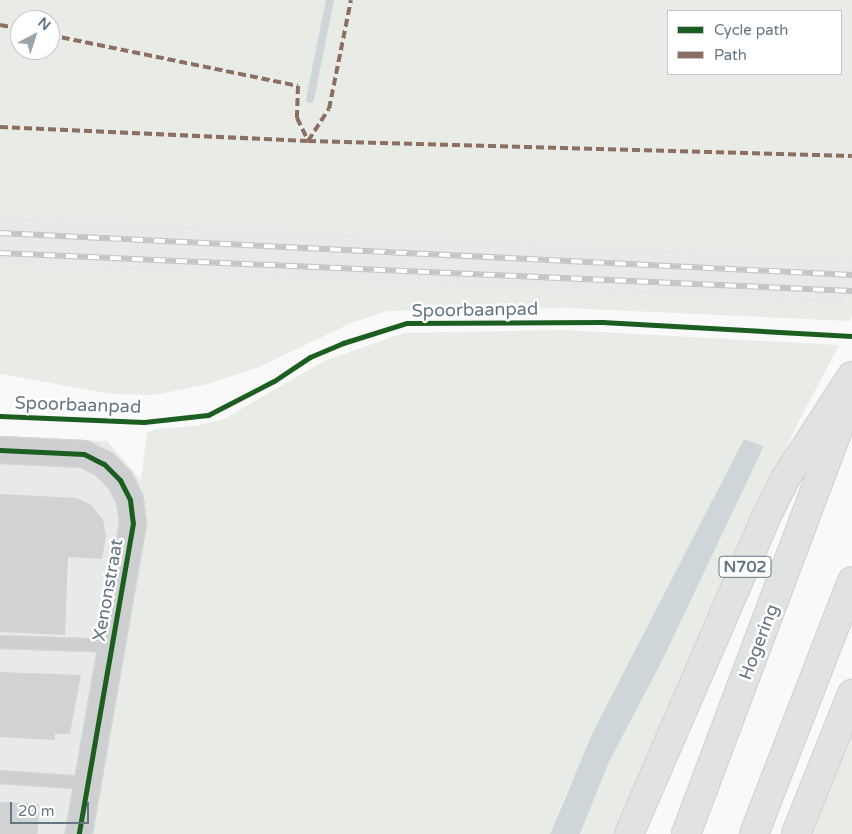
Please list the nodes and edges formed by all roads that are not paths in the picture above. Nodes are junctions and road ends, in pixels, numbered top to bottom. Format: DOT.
graph roads {
  1 [pos="852,376"];
  2 [pos="852,393"];
  3 [pos="0,450"];
  4 [pos="852,581"];
  5 [pos="0,642"];
  6 [pos="112,646"];
  7 [pos="852,694"];
  8 [pos="0,778"];
  9 [pos="89,783"];
  10 [pos="79,834"];
  11 [pos="629,834"];
  12 [pos="686,834"];
  13 [pos="754,834"];
  14 [pos="796,834"];
  1 -- 11 [label="highway, N702"];
  2 -- 12 [label="highway, Hogering / N702"];
  3 -- 6 [label="street, Xenonstraat"];
  4 -- 13 [label="highway"];
  5 -- 6 [label="lane"];
  6 -- 9 [label="street, Xenonstraat"];
  7 -- 14 [label="highway"];
  8 -- 9 [label="lane"];
  9 -- 10 [label="street, Xenonstraat"];
}
